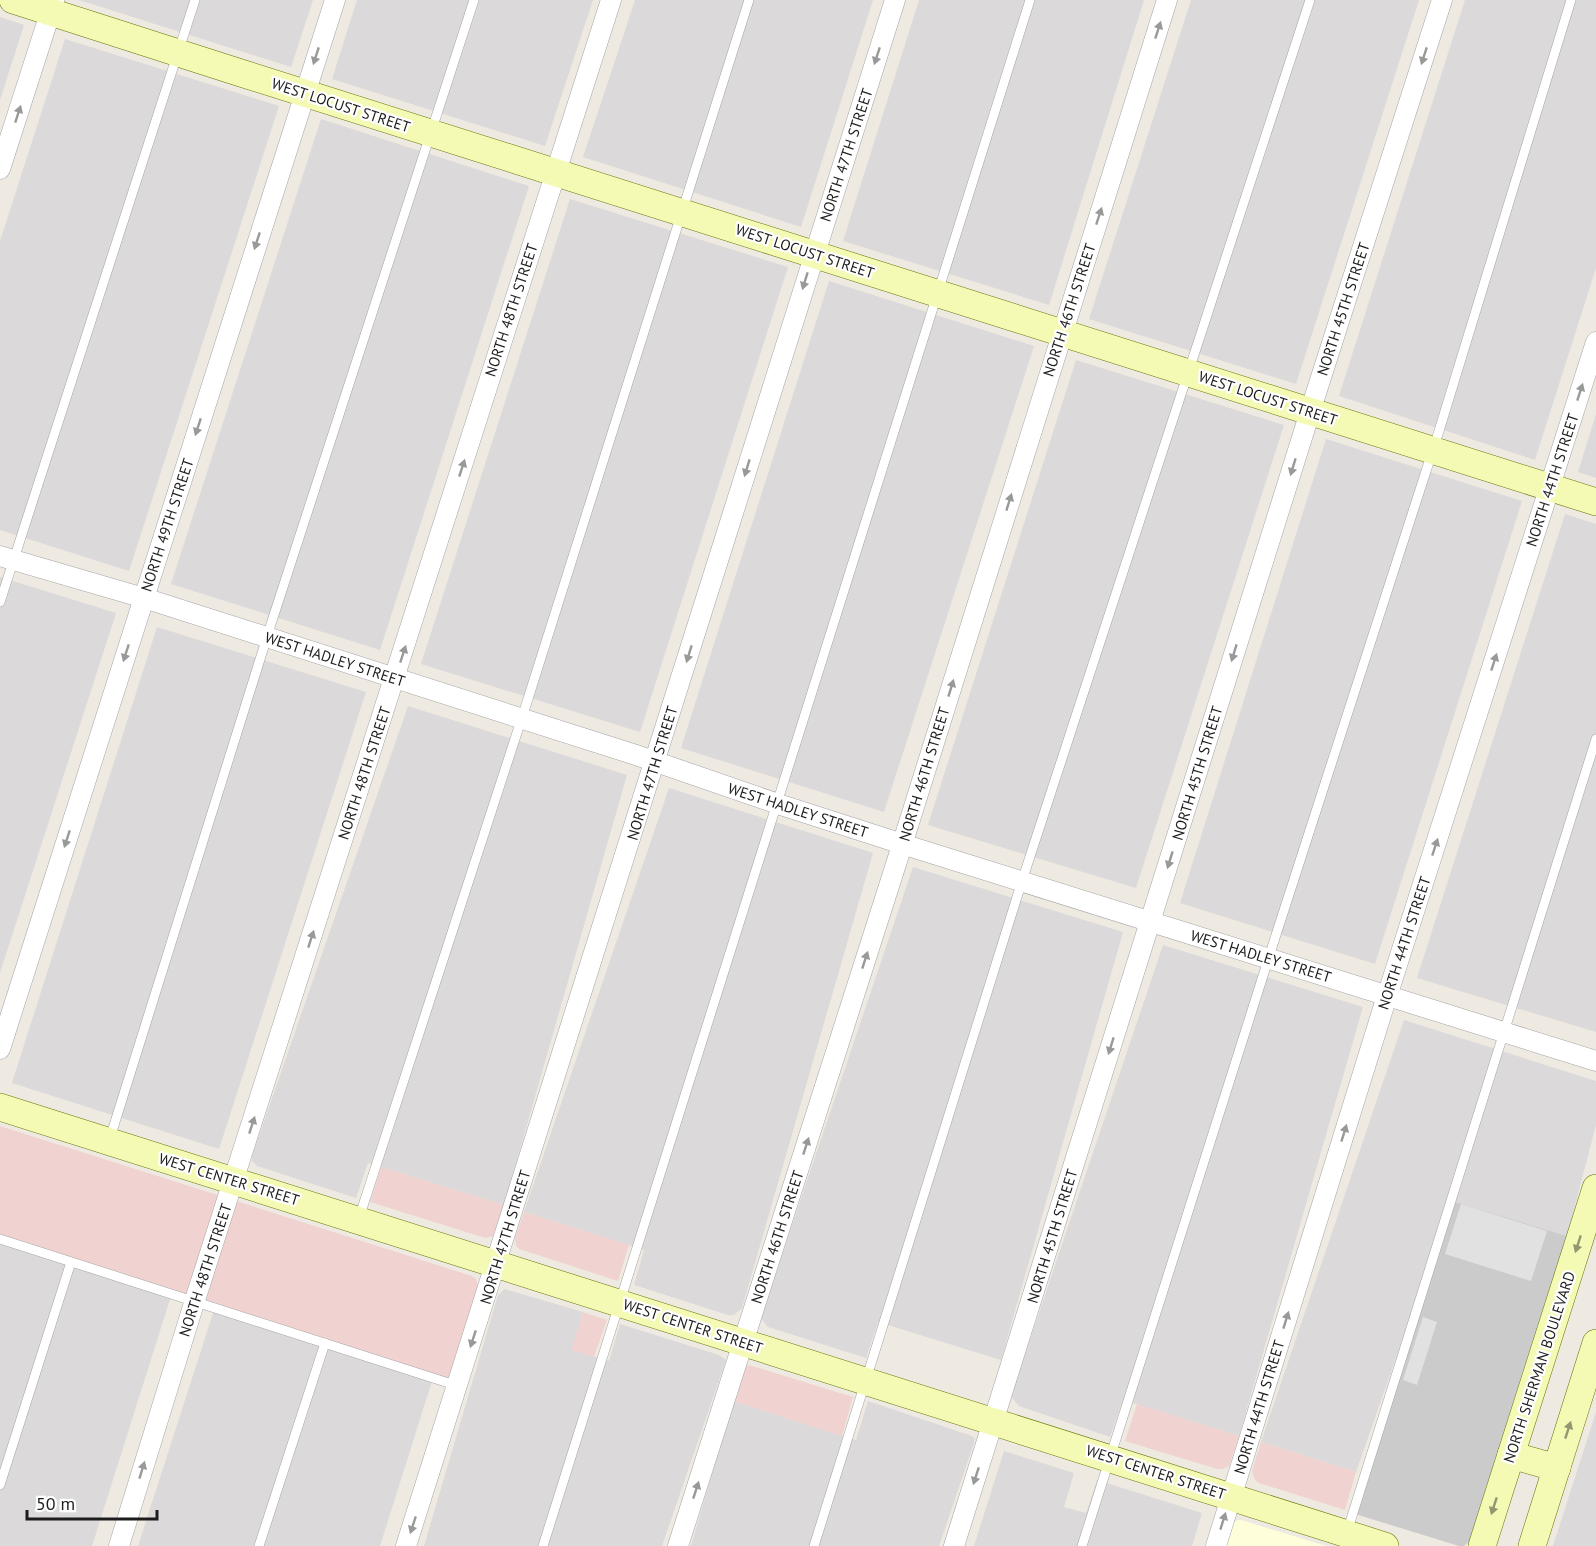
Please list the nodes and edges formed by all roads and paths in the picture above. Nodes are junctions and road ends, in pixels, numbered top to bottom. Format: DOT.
graph roads {
  1 [pos="13,0"];
  2 [pos="195,0"];
  3 [pos="335,0"];
  4 [pos="474,0"];
  5 [pos="611,0"];
  6 [pos="749,0"];
  7 [pos="895,0"];
  8 [pos="1030,0"];
  9 [pos="1167,0"];
  10 [pos="1310,0"];
  11 [pos="1442,0"];
  12 [pos="1571,0"];
  13 [pos="52,6"];
  14 [pos="178,53"];
  15 [pos="304,93"];
  16 [pos="431,135"];
  17 [pos="0,169"];
  18 [pos="555,172"];
  19 [pos="681,212"];
  20 [pos="814,254"];
  21 [pos="937,293"];
  22 [pos="1062,332"];
  23 [pos="1596,342"];
  24 [pos="1189,372"];
  25 [pos="1310,412"];
  26 [pos="1433,451"];
  27 [pos="1550,487"];
  28 [pos="1596,502"];
  29 [pos="7,558"];
  30 [pos="144,598"];
  31 [pos="0,602"];
  32 [pos="267,638"];
  33 [pos="395,679"];
  34 [pos="521,719"];
  35 [pos="1596,739"];
  36 [pos="656,762"];
  37 [pos="778,804"];
  38 [pos="902,844"];
  39 [pos="1023,881"];
  40 [pos="1150,921"];
  41 [pos="1269,958"];
  42 [pos="1387,996"];
  43 [pos="1503,1032"];
  44 [pos="0,1049"];
  45 [pos="1596,1062"];
  46 [pos="0,1107"];
  47 [pos="109,1141"];
  48 [pos="234,1181"];
  49 [pos="1596,1188"];
  50 [pos="358,1220"];
  51 [pos="0,1239"];
  52 [pos="71,1262"];
  53 [pos="497,1264"];
  54 [pos="195,1300"];
  55 [pos="620,1302"];
  56 [pos="744,1341"];
  57 [pos="325,1343"];
  58 [pos="1596,1344"];
  59 [pos="865,1380"];
  60 [pos="458,1386"];
  61 [pos="994,1421"];
  62 [pos="1511,1455"];
  63 [pos="1110,1457"];
  64 [pos="1557,1468"];
  65 [pos="0,1485"];
  66 [pos="1231,1496"];
  67 [pos="1347,1534"];
  68 [pos="119,1546"];
  69 [pos="259,1546"];
  70 [pos="406,1546"];
  71 [pos="543,1546"];
  72 [pos="678,1546"];
  73 [pos="814,1546"];
  74 [pos="954,1546"];
  75 [pos="1082,1546"];
  76 [pos="1216,1546"];
  77 [pos="1385,1546"];
  78 [pos="1482,1546"];
  79 [pos="1532,1546"];
  1 -- 13 [label="street, WEST LOCUST STREET"];
  2 -- 14 [label="lane"];
  3 -- 15 [label="street, NORTH 49TH STREET, one-way"];
  4 -- 16 [label="lane"];
  5 -- 18 [label="street, NORTH 48TH STREET"];
  6 -- 19 [label="lane"];
  7 -- 20 [label="street, NORTH 47TH STREET, one-way"];
  8 -- 21 [label="lane"];
  22 -- 9 [label="street, NORTH 46TH STREET, one-way"];
  10 -- 24 [label="lane"];
  11 -- 25 [label="street, NORTH 45TH STREET, one-way"];
  12 -- 26 [label="lane"];
  13 -- 14 [label="street, WEST LOCUST STREET"];
  17 -- 13 [label="street, one-way"];
  14 -- 15 [label="street, WEST LOCUST STREET"];
  14 -- 29 [label="lane"];
  15 -- 16 [label="street, WEST LOCUST STREET"];
  15 -- 30 [label="street, NORTH 49TH STREET, one-way"];
  16 -- 18 [label="street, WEST LOCUST STREET"];
  16 -- 32 [label="lane"];
  18 -- 19 [label="street, WEST LOCUST STREET"];
  33 -- 18 [label="street, NORTH 48TH STREET, one-way"];
  19 -- 20 [label="street, WEST LOCUST STREET"];
  19 -- 34 [label="lane"];
  20 -- 21 [label="street, WEST LOCUST STREET"];
  20 -- 36 [label="street, NORTH 47TH STREET, one-way"];
  21 -- 22 [label="street, WEST LOCUST STREET"];
  21 -- 37 [label="lane"];
  22 -- 24 [label="street, WEST LOCUST STREET"];
  38 -- 22 [label="street, NORTH 46TH STREET, one-way"];
  27 -- 23 [label="street, NORTH 44TH STREET, one-way"];
  24 -- 25 [label="street, WEST LOCUST STREET"];
  24 -- 39 [label="lane"];
  25 -- 26 [label="street, WEST LOCUST STREET"];
  25 -- 40 [label="street, NORTH 45TH STREET, one-way"];
  26 -- 27 [label="street, WEST LOCUST STREET"];
  26 -- 41 [label="lane"];
  27 -- 28 [label="street, WEST LOCUST STREET"];
  42 -- 27 [label="street, NORTH 44TH STREET, one-way"];
  29 -- 30 [label="street, WEST HADLEY STREET"];
  29 -- 31 [label="lane"];
  30 -- 32 [label="street, WEST HADLEY STREET"];
  30 -- 44 [label="street, NORTH 49TH STREET, one-way"];
  32 -- 33 [label="street, WEST HADLEY STREET"];
  32 -- 47 [label="lane"];
  33 -- 34 [label="street, WEST HADLEY STREET"];
  48 -- 33 [label="street, NORTH 48TH STREET, one-way"];
  34 -- 36 [label="street, WEST HADLEY STREET"];
  34 -- 50 [label="lane"];
  35 -- 43 [label="lane"];
  36 -- 37 [label="street, WEST HADLEY STREET"];
  36 -- 53 [label="street, NORTH 47TH STREET"];
  37 -- 38 [label="street, WEST HADLEY STREET"];
  37 -- 55 [label="lane"];
  38 -- 39 [label="street, WEST HADLEY STREET"];
  56 -- 38 [label="street, NORTH 46TH STREET, one-way"];
  39 -- 40 [label="street, WEST HADLEY STREET"];
  39 -- 59 [label="lane"];
  40 -- 41 [label="street, WEST HADLEY STREET"];
  40 -- 61 [label="street, NORTH 45TH STREET, one-way"];
  41 -- 42 [label="street, WEST HADLEY STREET"];
  41 -- 63 [label="lane"];
  42 -- 43 [label="street, WEST HADLEY STREET"];
  66 -- 42 [label="street, NORTH 44TH STREET, one-way"];
  43 -- 45 [label="street, WEST HADLEY STREET"];
  43 -- 67 [label="lane"];
  46 -- 47 [label="street, WEST CENTER STREET"];
  47 -- 48 [label="street, WEST CENTER STREET"];
  48 -- 50 [label="street, WEST CENTER STREET"];
  48 -- 54 [label="street, NORTH 48TH STREET"];
  49 -- 62 [label="street, NORTH SHERMAN BOULEVARD, one-way"];
  50 -- 53 [label="street, WEST CENTER STREET"];
  51 -- 52 [label="lane"];
  52 -- 54 [label="lane"];
  52 -- 65 [label="lane"];
  53 -- 55 [label="street, WEST CENTER STREET"];
  53 -- 60 [label="street, NORTH 47TH STREET, one-way"];
  54 -- 57 [label="lane"];
  68 -- 54 [label="street, NORTH 48TH STREET, one-way"];
  55 -- 56 [label="street, WEST CENTER STREET"];
  55 -- 71 [label="lane"];
  56 -- 59 [label="street, WEST CENTER STREET"];
  72 -- 56 [label="street, NORTH 46TH STREET, one-way"];
  57 -- 60 [label="lane"];
  57 -- 69 [label="lane"];
  64 -- 58 [label="street, one-way"];
  59 -- 61 [label="street, WEST CENTER STREET"];
  59 -- 73 [label="lane"];
  60 -- 70 [label="street, NORTH 47TH STREET, one-way"];
  61 -- 63 [label="street, WEST CENTER STREET"];
  61 -- 74 [label="street, NORTH 45TH STREET, one-way"];
  62 -- 64 [label="street"];
  62 -- 78 [label="street, NORTH SHERMAN BOULEVARD, one-way"];
  63 -- 66 [label="street, WEST CENTER STREET"];
  63 -- 75 [label="lane"];
  64 -- 79 [label="street"];
  66 -- 67 [label="street, WEST CENTER STREET"];
  76 -- 66 [label="street, NORTH 44TH STREET, one-way"];
  67 -- 77 [label="street, WEST CENTER STREET"];
}
